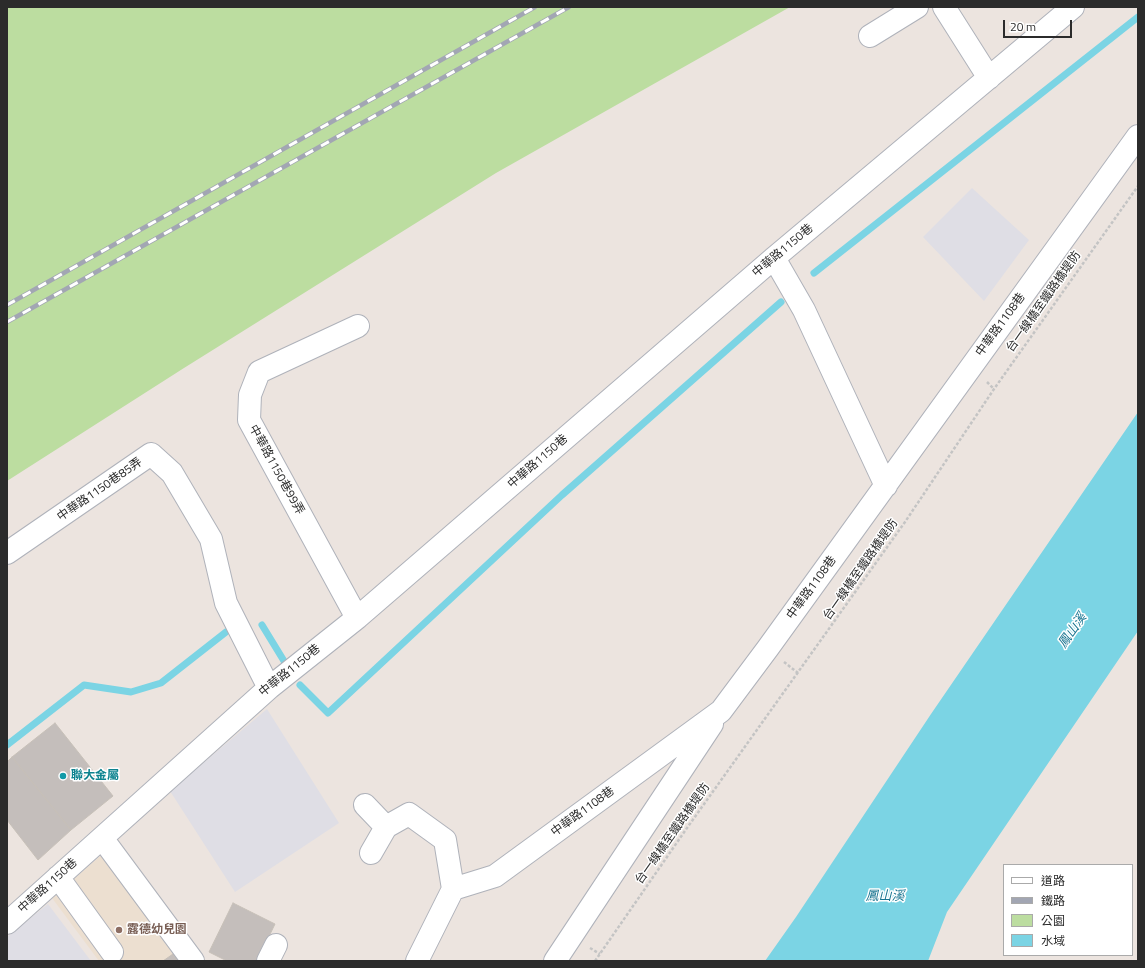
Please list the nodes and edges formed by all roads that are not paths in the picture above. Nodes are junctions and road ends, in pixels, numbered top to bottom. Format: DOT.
graph roads {
  1 [pos="917,7"];
  2 [pos="944,7"];
  3 [pos="1073,7"];
  4 [pos="870,36"];
  5 [pos="989,78"];
  6 [pos="1138,136"];
  7 [pos="774,258"];
  8 [pos="358,326"];
  9 [pos="886,486"];
  10 [pos="7,553"];
  11 [pos="357,618"];
  12 [pos="269,688"];
  13 [pos="721,711"];
  14 [pos="365,804"];
  15 [pos="386,827"];
  16 [pos="102,838"];
  17 [pos="371,853"];
  18 [pos="58,878"];
  19 [pos="453,889"];
  20 [pos="7,923"];
  21 [pos="112,952"];
  22 [pos="192,961"];
  23 [pos="417,961"];
  24 [pos="555,961"];
  1 -- 4 [label="lane"];
  2 -- 5 [label="lane"];
  3 -- 5 [label="lane, 中華路1150巷"];
  5 -- 7 [label="lane, 中華路1150巷"];
  6 -- 9 [label="lane, 中華路1108巷"];
  7 -- 9 [label="lane"];
  7 -- 11 [label="lane, 中華路1150巷"];
  8 -- 11 [label="lane, 中華路1150巷99弄"];
  9 -- 13 [label="lane, 中華路1108巷"];
  10 -- 12 [label="lane, 中華路1150巷85弄"];
  11 -- 12 [label="lane, 中華路1150巷"];
  12 -- 16 [label="lane, 中華路1150巷"];
  13 -- 19 [label="lane, 中華路1108巷"];
  13 -- 24 [label="lane"];
  14 -- 15 [label="lane"];
  15 -- 17 [label="lane"];
  15 -- 19 [label="lane"];
  16 -- 18 [label="lane, 中華路1150巷"];
  16 -- 22 [label="lane"];
  18 -- 20 [label="lane, 中華路1150巷"];
  18 -- 21 [label="lane"];
  19 -- 23 [label="lane"];
}
